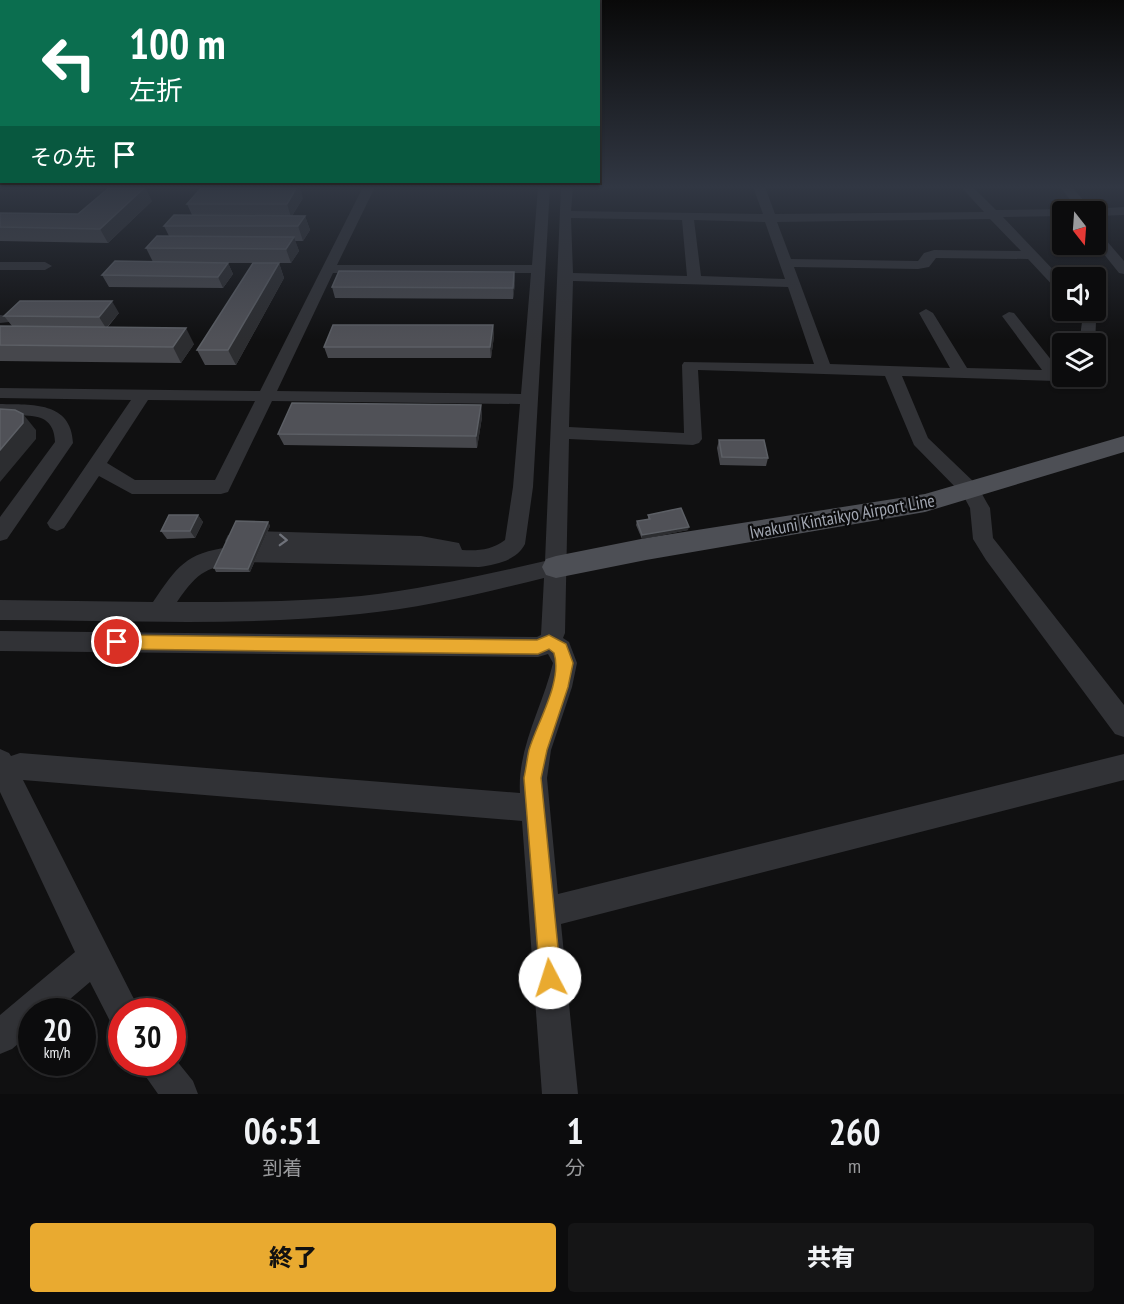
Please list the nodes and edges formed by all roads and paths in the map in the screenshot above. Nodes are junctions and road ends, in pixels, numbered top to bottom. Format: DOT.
graph roads {
  1 [pos="344,238"];
  2 [pos="541,238"];
  3 [pos="565,238"];
  4 [pos="690,238"];
  5 [pos="777,238"];
  6 [pos="1016,238"];
  7 [pos="1110,238"];
  8 [pos="1106,248"];
  9 [pos="1032,255"];
  10 [pos="1124,255"];
  11 [pos="786,263"];
  12 [pos="0,266"];
  13 [pos="45,266"];
  14 [pos="329,269"];
  15 [pos="539,269"];
  16 [pos="1124,270"];
  17 [pos="1052,276"];
  18 [pos="566,277"];
  19 [pos="694,279"];
  20 [pos="792,283"];
  21 [pos="926,313"];
  22 [pos="1009,316"];
  23 [pos="1052,365"];
  24 [pos="824,369"];
  25 [pos="892,372"];
  26 [pos="962,374"];
  27 [pos="1052,376"];
  28 [pos="0,393"];
  29 [pos="143,395"];
  30 [pos="265,396"];
  31 [pos="529,399"];
  32 [pos="0,410"];
  33 [pos="561,434"];
  34 [pos="1124,444"];
  35 [pos="95,465"];
  36 [pos="970,490"];
  37 [pos="57,523"];
  38 [pos="2,529"];
  39 [pos="557,557"];
  40 [pos="0,597"];
  41 [pos="0,610"];
  42 [pos="129,610"];
  43 [pos="159,611"];
  44 [pos="0,640"];
  45 [pos="549,642"];
  46 [pos="1124,725"];
  47 [pos="3,767"];
  48 [pos="1124,767"];
  49 [pos="534,806"];
  50 [pos="545,913"];
  51 [pos="94,957"];
  52 [pos="116,998"];
  53 [pos="0,1037"];
  54 [pos="166,1076"];
  55 [pos="180,1094"];
  56 [pos="560,1094"];
  1 -- 14 [label="street"];
  2 -- 15 [label="street"];
  3 -- 18 [label="street"];
  4 -- 19 [label="street"];
  5 -- 11 [label="street"];
  6 -- 9 [label="street"];
  7 -- 10 [label="street"];
  8 -- 16 [label="street"];
  9 -- 11 [label="street"];
  9 -- 17 [label="street"];
  11 -- 20 [label="street"];
  12 -- 13 [label="street"];
  14 -- 15 [label="street"];
  14 -- 30 [label="street"];
  15 -- 31 [label="street"];
  18 -- 19 [label="street"];
  18 -- 33 [label="street"];
  19 -- 20 [label="street"];
  20 -- 24 [label="street"];
  21 -- 26 [label="street"];
  22 -- 23 [label="street"];
  24 -- 25 [label="street"];
  24 -- 33 [label="street"];
  25 -- 26 [label="street"];
  25 -- 36 [label="street"];
  26 -- 27 [label="street"];
  28 -- 29 [label="street"];
  29 -- 30 [label="street"];
  29 -- 35 [label="street"];
  30 -- 31 [label="street"];
  30 -- 35 [label="street"];
  31 -- 43 [label="street"];
  32 -- 38 [label="street"];
  33 -- 39 [label="street"];
  34 -- 36 [label="main road, Iwakuni Kintaikyo Airport Line"];
  35 -- 37 [label="street"];
  36 -- 39 [label="main road, Iwakuni Kintaikyo Airport Line"];
  36 -- 46 [label="street"];
  39 -- 43 [label="street"];
  39 -- 45 [label="street"];
  40 -- 42 [label="street"];
  41 -- 42 [label="street"];
  42 -- 43 [label="street"];
  44 -- 45 [label="street"];
  45 -- 49 [label="street"];
  47 -- 49 [label="street"];
  47 -- 51 [label="street"];
  48 -- 50 [label="street"];
  49 -- 50 [label="street"];
  50 -- 56 [label="street"];
  51 -- 52 [label="street"];
  51 -- 53 [label="street"];
  54 -- 55 [label="street"];
}
